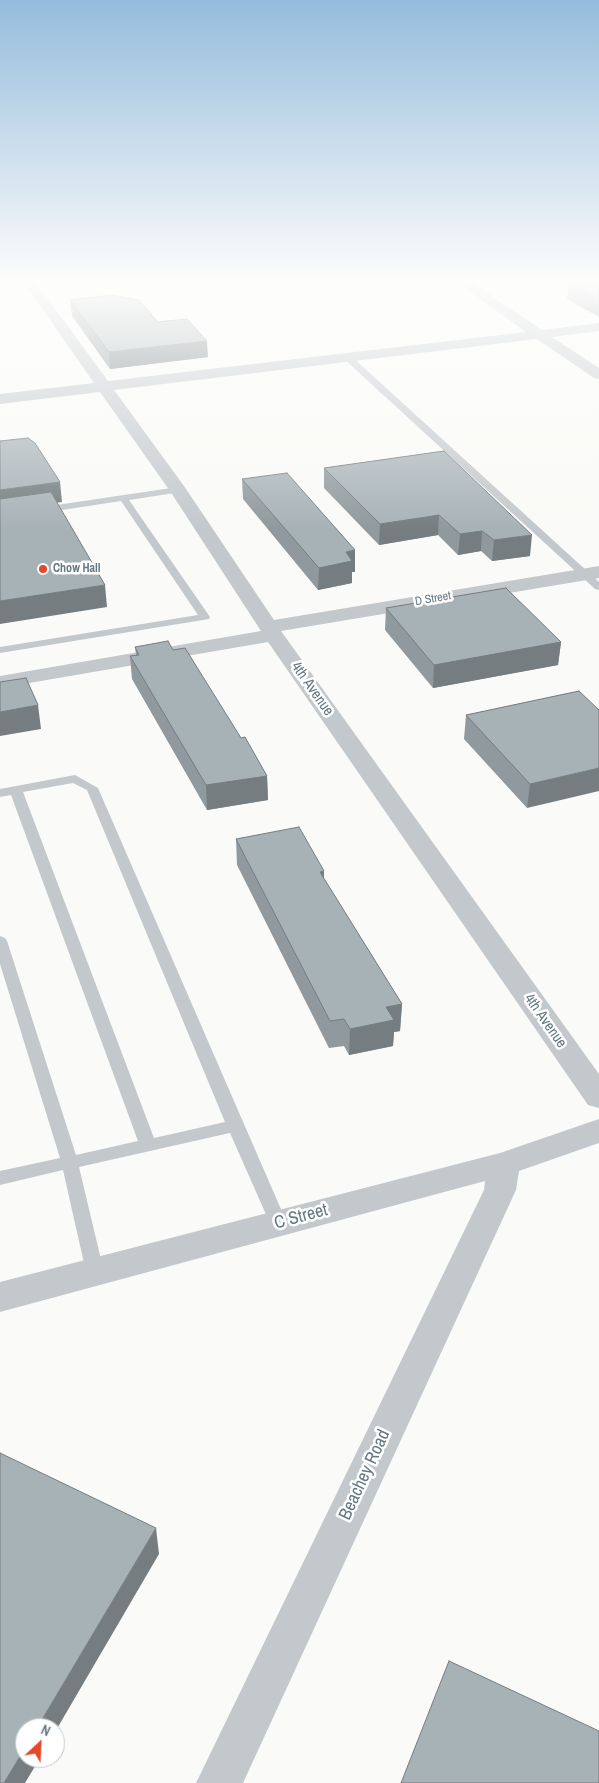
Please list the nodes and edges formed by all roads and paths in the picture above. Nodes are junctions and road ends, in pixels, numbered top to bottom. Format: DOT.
graph roads {
  1 [pos="88,363"];
  2 [pos="295,363"];
  3 [pos="354,363"];
  4 [pos="581,363"];
  5 [pos="599,375"];
  6 [pos="104,386"];
  7 [pos="0,399"];
  8 [pos="178,490"];
  9 [pos="123,498"];
  10 [pos="28,512"];
  11 [pos="591,573"];
  12 [pos="599,587"];
  13 [pos="271,631"];
  14 [pos="0,650"];
  15 [pos="0,682"];
  16 [pos="16,790"];
  17 [pos="0,793"];
  18 [pos="0,941"];
  19 [pos="599,1097"];
  20 [pos="235,1126"];
  21 [pos="599,1131"];
  22 [pos="148,1146"];
  23 [pos="70,1163"];
  24 [pos="504,1164"];
  25 [pos="0,1178"];
  26 [pos="278,1223"];
  27 [pos="95,1272"];
  28 [pos="0,1297"];
  29 [pos="219,1783"];
  1 -- 6 [label="street, 4th Avenue"];
  2 -- 6 [label="street"];
  3 -- 11 [label="lane"];
  4 -- 5 [label="street"];
  6 -- 7 [label="street"];
  6 -- 8 [label="street, 4th Avenue"];
  8 -- 9 [label="lane"];
  8 -- 13 [label="street, 4th Avenue"];
  9 -- 10 [label="lane"];
  9 -- 14 [label="lane"];
  11 -- 12 [label="lane"];
  11 -- 13 [label="street, D Street"];
  13 -- 15 [label="street, D Street"];
  13 -- 19 [label="street, 4th Avenue"];
  16 -- 17 [label="lane"];
  16 -- 20 [label="lane"];
  16 -- 22 [label="lane"];
  18 -- 23 [label="lane"];
  20 -- 22 [label="lane"];
  20 -- 26 [label="lane"];
  21 -- 24 [label="street, C Street"];
  22 -- 23 [label="lane"];
  23 -- 25 [label="lane"];
  23 -- 27 [label="lane"];
  24 -- 26 [label="street, C Street"];
  24 -- 29 [label="street, Beachey Road"];
  26 -- 27 [label="street, C Street"];
  27 -- 28 [label="street, C Street"];
}
